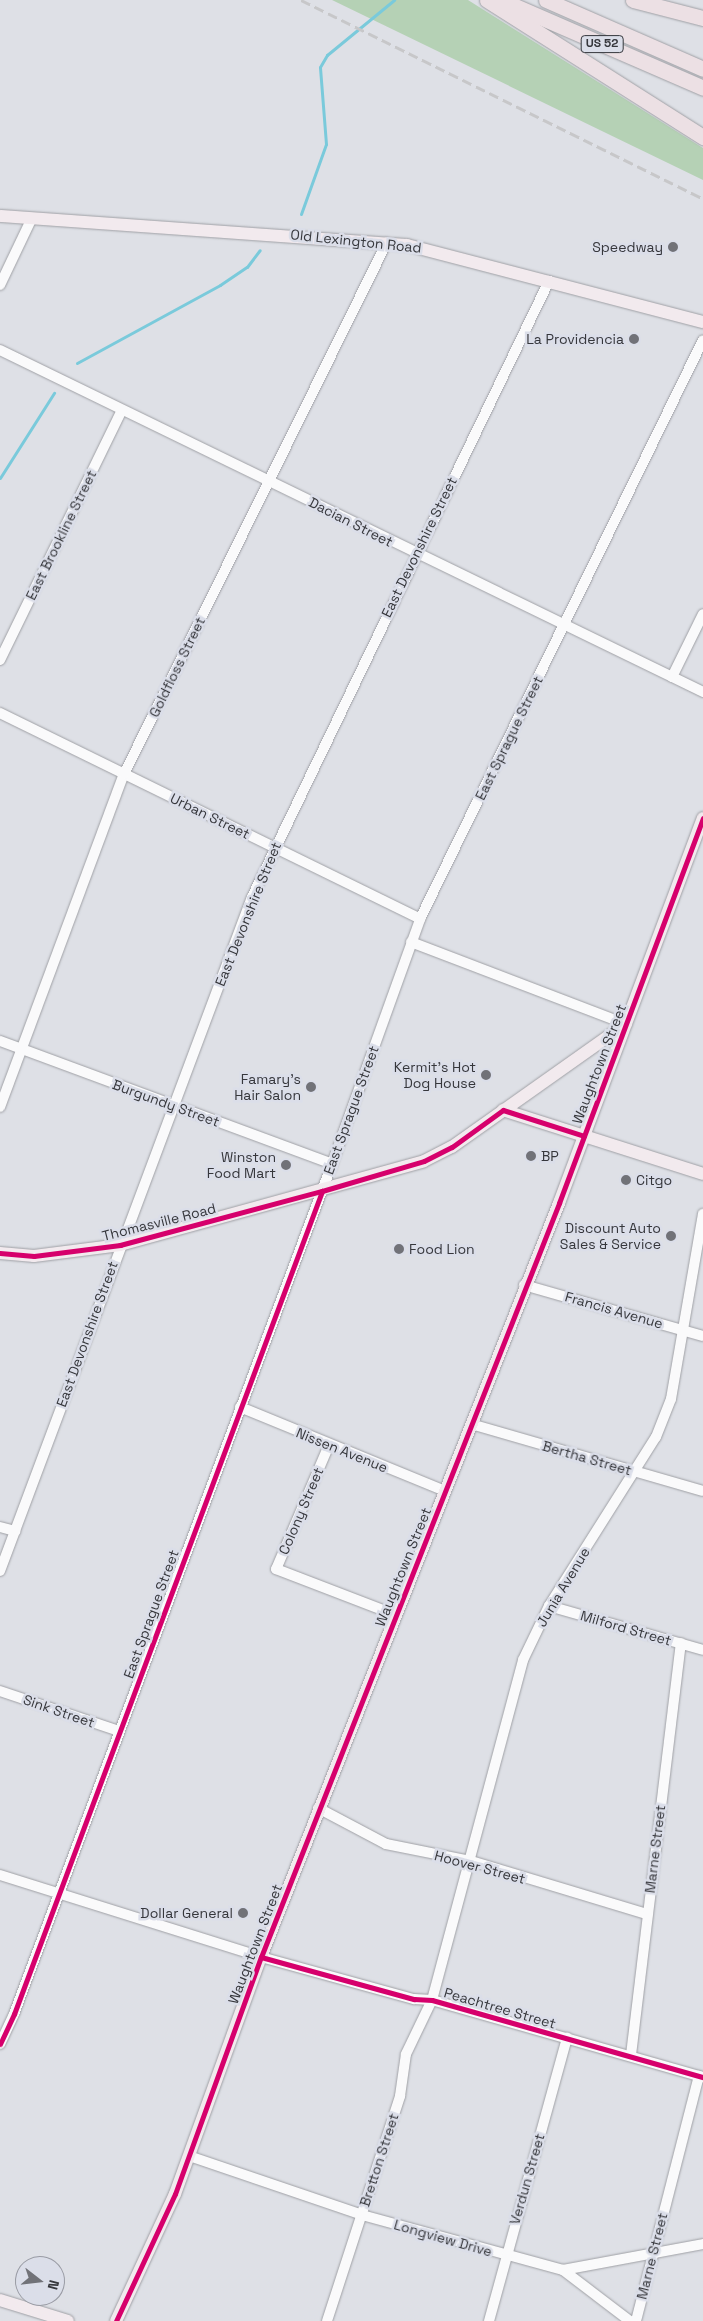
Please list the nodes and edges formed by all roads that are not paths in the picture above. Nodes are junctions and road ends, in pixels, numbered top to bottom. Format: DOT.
graph roads {
  1 [pos="487,0"];
  2 [pos="501,0"];
  3 [pos="546,0"];
  4 [pos="633,0"];
  5 [pos="703,18"];
  6 [pos="703,68"];
  7 [pos="703,88"];
  8 [pos="703,137"];
  9 [pos="0,216"];
  10 [pos="32,218"];
  11 [pos="387,242"];
  12 [pos="549,281"];
  13 [pos="0,285"];
  14 [pos="703,322"];
  15 [pos="703,340"];
  16 [pos="0,350"];
  17 [pos="122,410"];
  18 [pos="269,482"];
  19 [pos="415,554"];
  20 [pos="703,614"];
  21 [pos="565,624"];
  22 [pos="0,660"];
  23 [pos="672,677"];
  24 [pos="703,692"];
  25 [pos="0,713"];
  26 [pos="124,774"];
  27 [pos="703,818"];
  28 [pos="274,846"];
  29 [pos="420,919"];
  30 [pos="411,942"];
  31 [pos="626,1024"];
  32 [pos="0,1041"];
  33 [pos="22,1049"];
  34 [pos="0,1107"];
  35 [pos="175,1107"];
  36 [pos="503,1110"];
  37 [pos="584,1136"];
  38 [pos="332,1164"];
  39 [pos="703,1174"];
  40 [pos="322,1191"];
  41 [pos="703,1214"];
  42 [pos="120,1245"];
  43 [pos="0,1253"];
  44 [pos="524,1285"];
  45 [pos="684,1330"];
  46 [pos="703,1336"];
  47 [pos="240,1407"];
  48 [pos="471,1424"];
  49 [pos="329,1445"];
  50 [pos="636,1472"];
  51 [pos="445,1491"];
  52 [pos="703,1491"];
  53 [pos="0,1526"];
  54 [pos="15,1531"];
  55 [pos="0,1570"];
  56 [pos="549,1606"];
  57 [pos="396,1615"];
  58 [pos="681,1643"];
  59 [pos="703,1650"];
  60 [pos="0,1691"];
  61 [pos="119,1731"];
  62 [pos="318,1808"];
  63 [pos="470,1862"];
  64 [pos="0,1875"];
  65 [pos="58,1892"];
  66 [pos="647,1914"];
  67 [pos="261,1957"];
  68 [pos="432,2000"];
  69 [pos="567,2038"];
  70 [pos="0,2044"];
  71 [pos="631,2055"];
  72 [pos="701,2076"];
  73 [pos="189,2156"];
  74 [pos="362,2215"];
  75 [pos="703,2244"];
  76 [pos="653,2252"];
  77 [pos="506,2255"];
  78 [pos="563,2270"];
  79 [pos="0,2300"];
  80 [pos="68,2321"];
  81 [pos="116,2321"];
  82 [pos="327,2321"];
  83 [pos="489,2321"];
  84 [pos="630,2321"];
  85 [pos="636,2321"];
  1 -- 8 [label="highway"];
  2 -- 7 [label="highway, US 52"];
  3 -- 6 [label="highway, US 52"];
  4 -- 5 [label="highway"];
  9 -- 10 [label="main road, Old Lexington Road"];
  10 -- 11 [label="main road, Old Lexington Road"];
  10 -- 13 [label="street"];
  11 -- 12 [label="main road, Old Lexington Road"];
  11 -- 18 [label="street, Goldfloss Street"];
  12 -- 14 [label="main road, Old Lexington Road"];
  12 -- 19 [label="street, East Devonshire Street"];
  15 -- 21 [label="street, East Sprague Street"];
  16 -- 17 [label="street, Dacian Street"];
  17 -- 18 [label="street, Dacian Street"];
  17 -- 22 [label="street, East Brookline Street"];
  18 -- 19 [label="street, Dacian Street"];
  18 -- 26 [label="street, Goldfloss Street"];
  19 -- 21 [label="street, Dacian Street"];
  19 -- 28 [label="street, East Devonshire Street"];
  20 -- 23 [label="street"];
  21 -- 23 [label="street, Dacian Street"];
  21 -- 29 [label="street, East Sprague Street"];
  23 -- 24 [label="street, Dacian Street"];
  25 -- 26 [label="street, Urban Street"];
  26 -- 28 [label="street, Urban Street"];
  26 -- 33 [label="street, Goldfloss Street"];
  27 -- 31 [label="main road, Waughtown Street"];
  28 -- 29 [label="street, Urban Street"];
  28 -- 35 [label="street, East Devonshire Street"];
  29 -- 30 [label="street, East Sprague Street"];
  30 -- 31 [label="street"];
  30 -- 38 [label="street, East Sprague Street"];
  31 -- 36 [label="main road, Thomasville Road"];
  31 -- 37 [label="main road, Waughtown Street"];
  32 -- 33 [label="street, Burgundy Street"];
  33 -- 34 [label="street, Goldfloss Street"];
  33 -- 35 [label="street, Burgundy Street"];
  35 -- 38 [label="street, Burgundy Street"];
  35 -- 42 [label="street, East Devonshire Street"];
  36 -- 37 [label="main road"];
  36 -- 40 [label="main road, Thomasville Road"];
  37 -- 39 [label="main road"];
  37 -- 44 [label="main road, Waughtown Street"];
  38 -- 40 [label="street, East Sprague Street"];
  40 -- 42 [label="main road, Thomasville Road"];
  40 -- 47 [label="street, East Sprague Street"];
  41 -- 45 [label="street, Junia Avenue"];
  42 -- 43 [label="main road, Thomasville Road"];
  42 -- 54 [label="street, East Devonshire Street"];
  44 -- 45 [label="street, Francis Avenue"];
  44 -- 48 [label="main road, Waughtown Street"];
  45 -- 46 [label="street, Francis Avenue"];
  45 -- 50 [label="street, Junia Avenue"];
  47 -- 49 [label="street, Nissen Avenue"];
  47 -- 61 [label="street, East Sprague Street"];
  48 -- 50 [label="street, Bertha Street"];
  48 -- 51 [label="main road, Waughtown Street"];
  49 -- 51 [label="street, Nissen Avenue"];
  49 -- 57 [label="street, Colony Street"];
  50 -- 52 [label="street, Bertha Street"];
  50 -- 56 [label="street, Junia Avenue"];
  51 -- 57 [label="main road, Waughtown Street"];
  53 -- 54 [label="street"];
  54 -- 55 [label="street, East Devonshire Street"];
  56 -- 58 [label="street, Milford Street"];
  56 -- 63 [label="street, Junia Avenue"];
  57 -- 62 [label="main road, Waughtown Street"];
  58 -- 59 [label="street, Milford Street"];
  58 -- 66 [label="street, Marne Street"];
  60 -- 61 [label="street, Sink Street"];
  61 -- 65 [label="street, East Sprague Street"];
  62 -- 63 [label="street, Hoover Street"];
  62 -- 67 [label="main road, Waughtown Street"];
  63 -- 66 [label="street, Hoover Street"];
  63 -- 68 [label="street, Junia Avenue"];
  64 -- 65 [label="street, Peachtree Street"];
  65 -- 67 [label="street, Peachtree Street"];
  65 -- 70 [label="street, East Sprague Street"];
  66 -- 71 [label="street, Marne Street"];
  67 -- 68 [label="street, Peachtree Street"];
  67 -- 73 [label="main road, Waughtown Street"];
  68 -- 69 [label="street, Peachtree Street"];
  68 -- 74 [label="street, Bretton Street"];
  69 -- 71 [label="street, Peachtree Street"];
  69 -- 77 [label="street, Verdun Street"];
  71 -- 72 [label="street, Peachtree Street"];
  72 -- 76 [label="street, Marne Street"];
  73 -- 74 [label="street, Longview Drive"];
  73 -- 81 [label="main road, Waughtown Street"];
  74 -- 77 [label="street, Longview Drive"];
  74 -- 82 [label="street, Bretton Street"];
  75 -- 76 [label="street, Longview Drive"];
  76 -- 78 [label="street, Longview Drive"];
  76 -- 85 [label="street, Marne Street"];
  77 -- 78 [label="street, Longview Drive"];
  77 -- 83 [label="street, Verdun Street"];
  78 -- 84 [label="street"];
  79 -- 80 [label="main road"];
}
